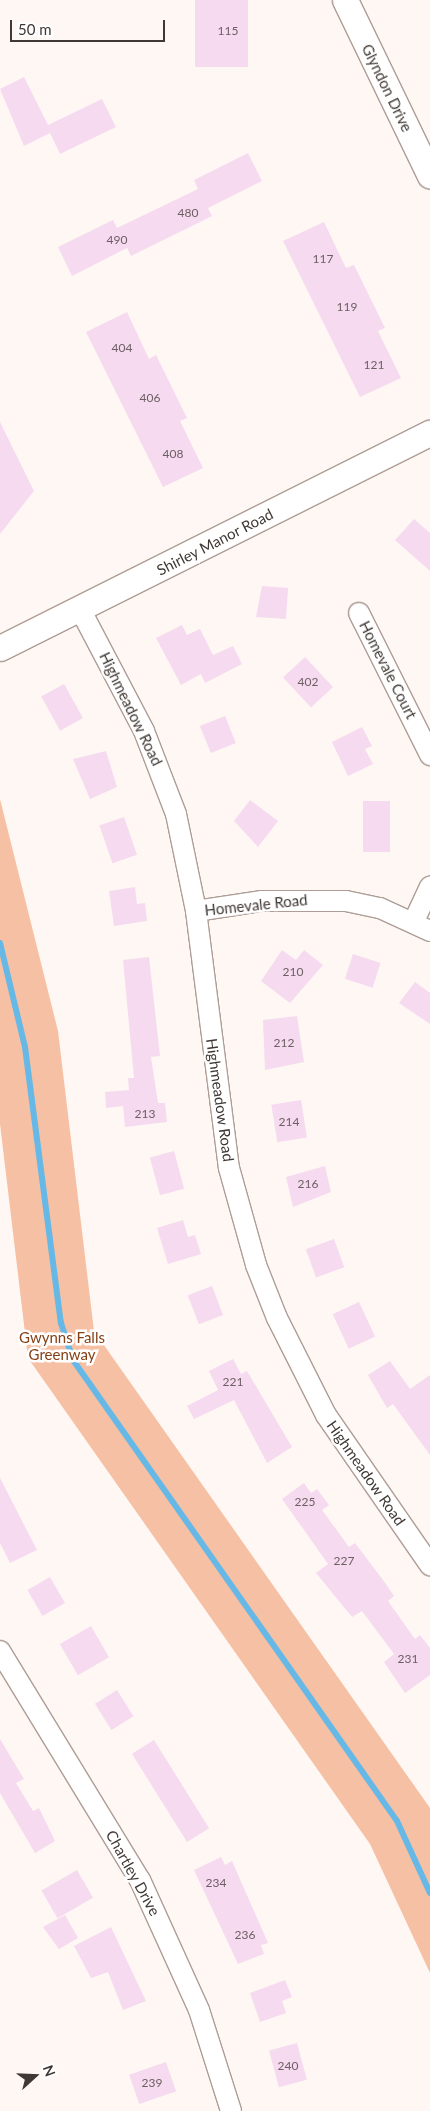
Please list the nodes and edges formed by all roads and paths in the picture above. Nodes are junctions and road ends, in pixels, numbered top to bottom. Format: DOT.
graph roads {
  1 [pos="344,0"];
  2 [pos="430,176"];
  3 [pos="430,433"];
  4 [pos="80,609"];
  5 [pos="359,613"];
  6 [pos="0,648"];
  7 [pos="430,755"];
  8 [pos="430,887"];
  9 [pos="196,911"];
  10 [pos="422,926"];
  11 [pos="430,1565"];
  12 [pos="0,1651"];
  13 [pos="231,2111"];
  1 -- 2 [label="street, Glyndon Drive"];
  3 -- 4 [label="street, Shirley Manor Road"];
  4 -- 6 [label="street, Shirley Manor Road"];
  4 -- 9 [label="street, Highmeadow Road"];
  5 -- 7 [label="street, Homevale Court"];
  8 -- 10 [label="street"];
  9 -- 10 [label="street, Homevale Road"];
  9 -- 11 [label="street, Highmeadow Road"];
  12 -- 13 [label="street, Chartley Drive"];
}
